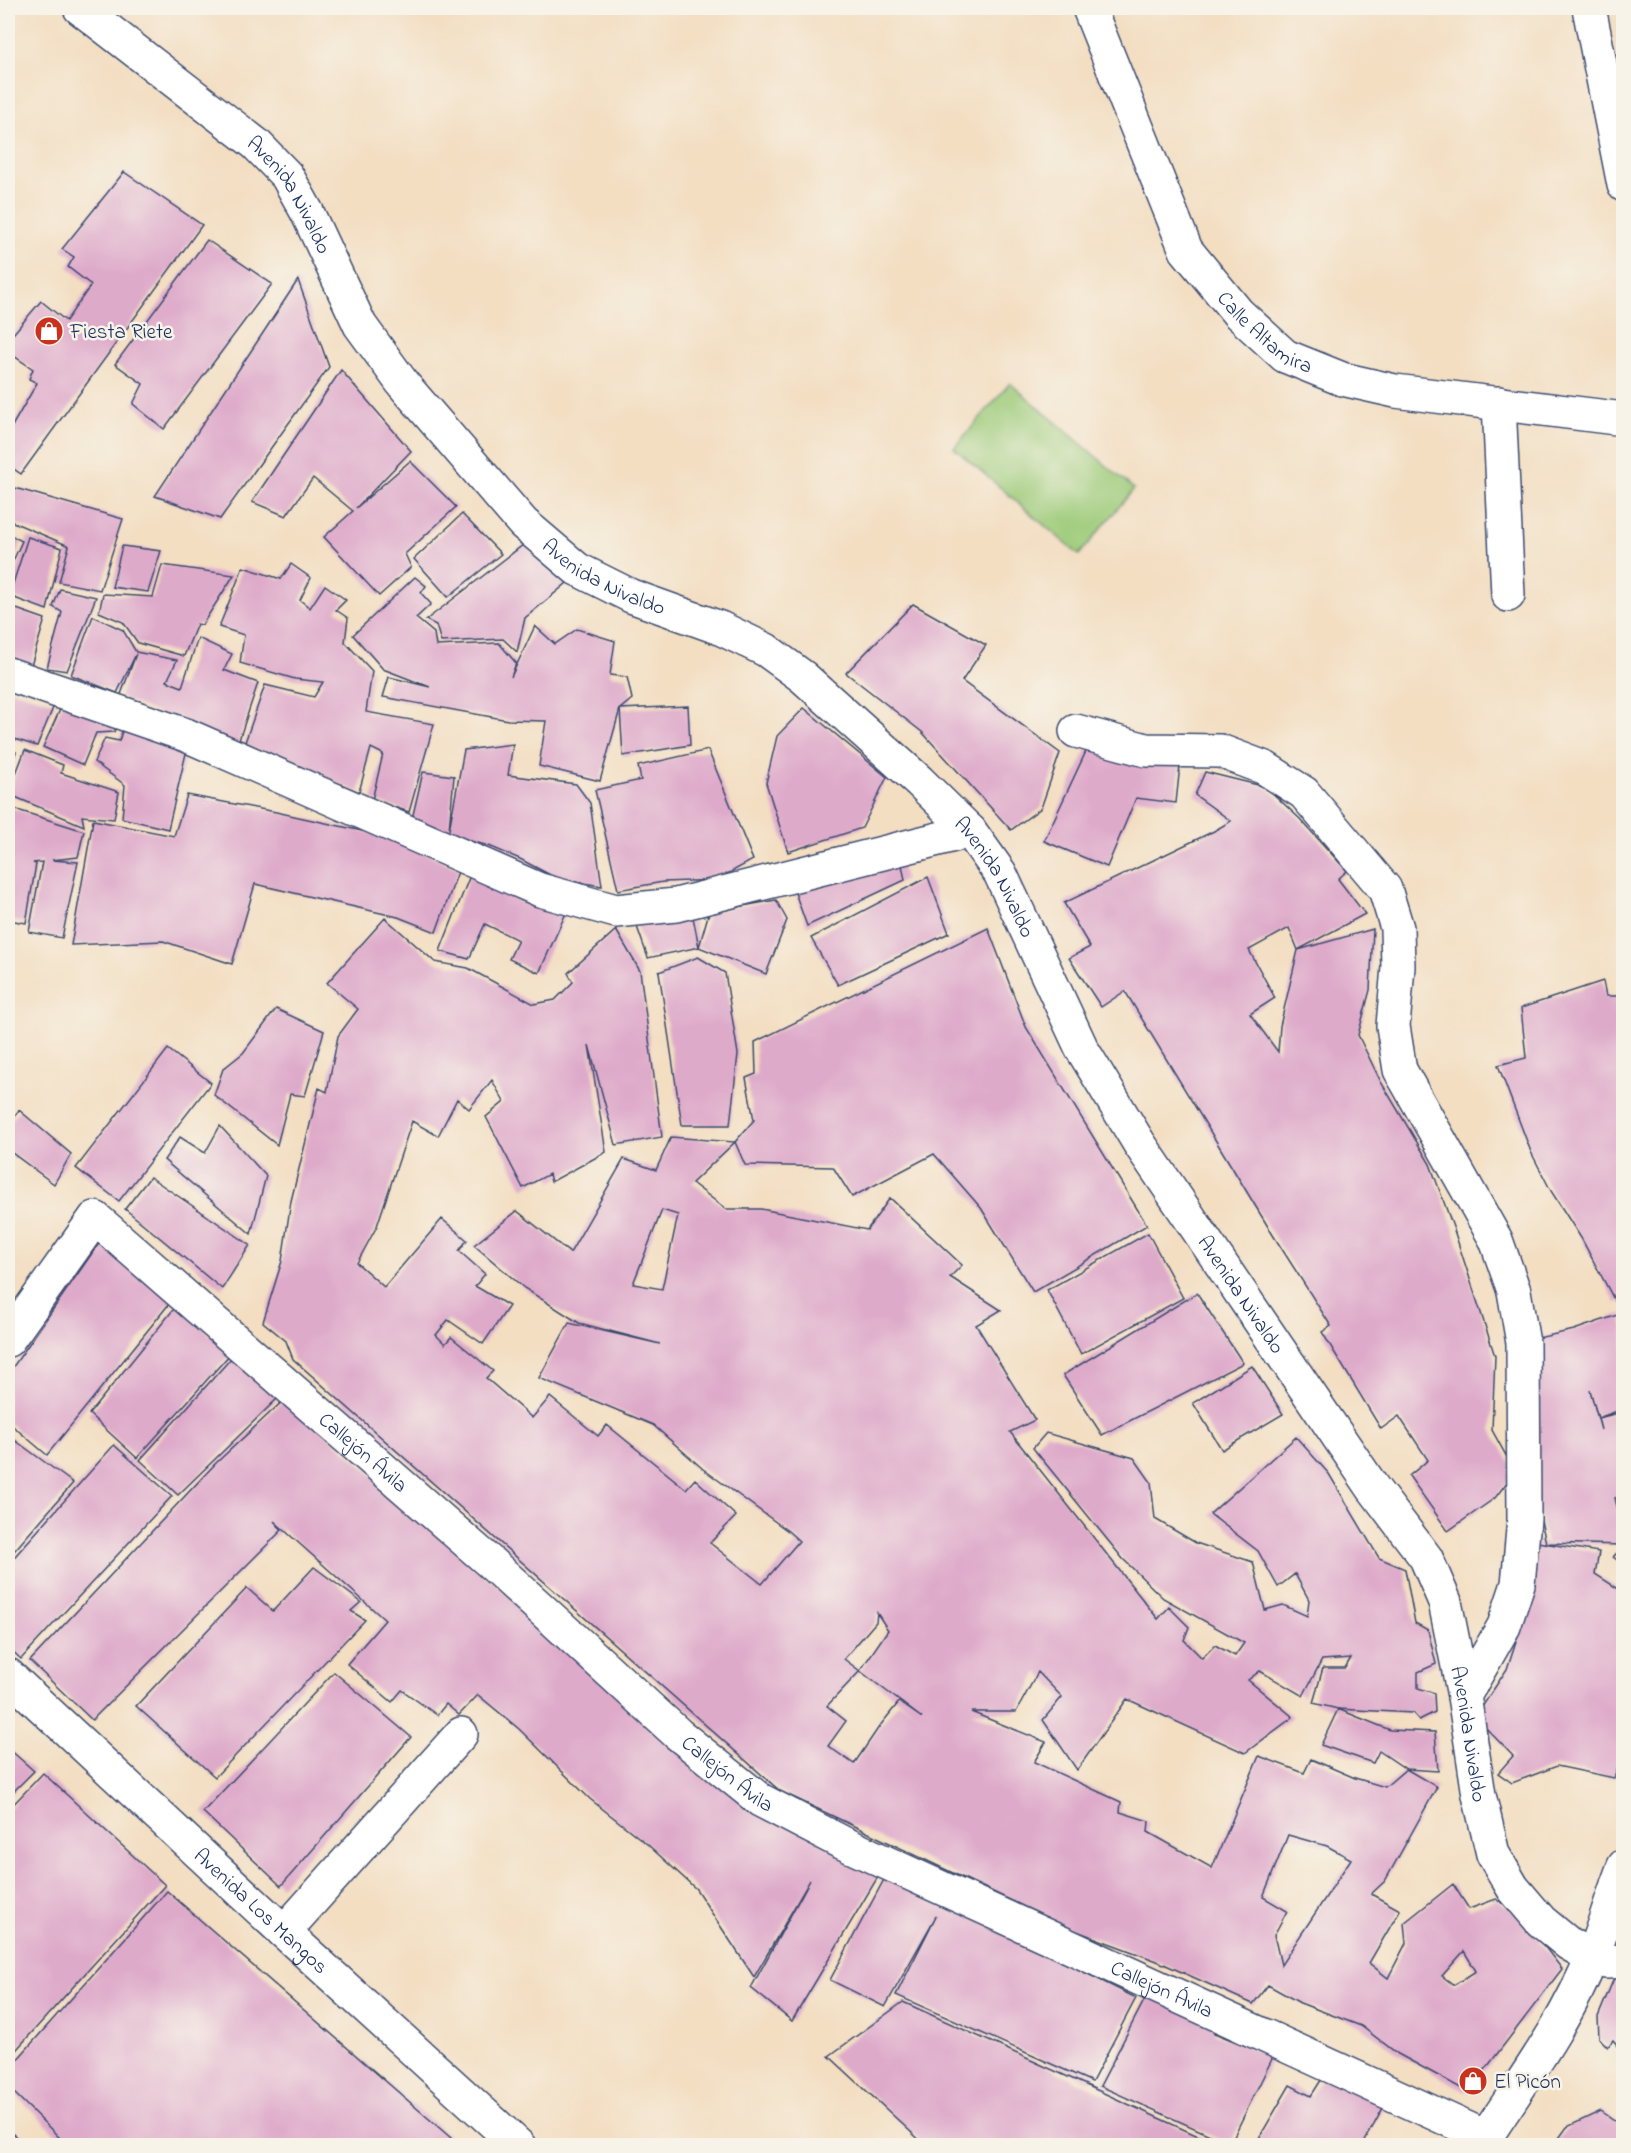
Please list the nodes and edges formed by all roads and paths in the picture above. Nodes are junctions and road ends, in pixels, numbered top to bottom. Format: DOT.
graph roads {
  1 [pos="80,8"];
  2 [pos="1089,8"];
  3 [pos="1588,8"];
  4 [pos="1623,185"];
  5 [pos="1499,403"];
  6 [pos="1623,419"];
  7 [pos="1508,596"];
  8 [pos="8,674"];
  9 [pos="1076,731"];
  10 [pos="970,831"];
  11 [pos="8,1341"];
  12 [pos="8,1675"];
  13 [pos="1464,1696"];
  14 [pos="461,1734"];
  15 [pos="1623,1866"];
  16 [pos="284,1932"];
  17 [pos="1608,1959"];
  18 [pos="1483,2141"];
  19 [pos="519,2145"];
  1 -- 10 [label="street, Avenida Nivaldo"];
  2 -- 5 [label="street, Calle Altamira"];
  3 -- 4 [label="street"];
  5 -- 6 [label="street, Calle Altamira"];
  5 -- 7 [label="street"];
  8 -- 10 [label="street"];
  9 -- 13 [label="street"];
  10 -- 13 [label="street, Avenida Nivaldo"];
  11 -- 18 [label="street, Callejón Ávila"];
  12 -- 16 [label="street, Avenida Los Mangos"];
  13 -- 17 [label="street, Avenida Nivaldo"];
  14 -- 16 [label="street"];
  15 -- 17 [label="street"];
  16 -- 19 [label="street, Avenida Los Mangos"];
  17 -- 18 [label="street"];
}
